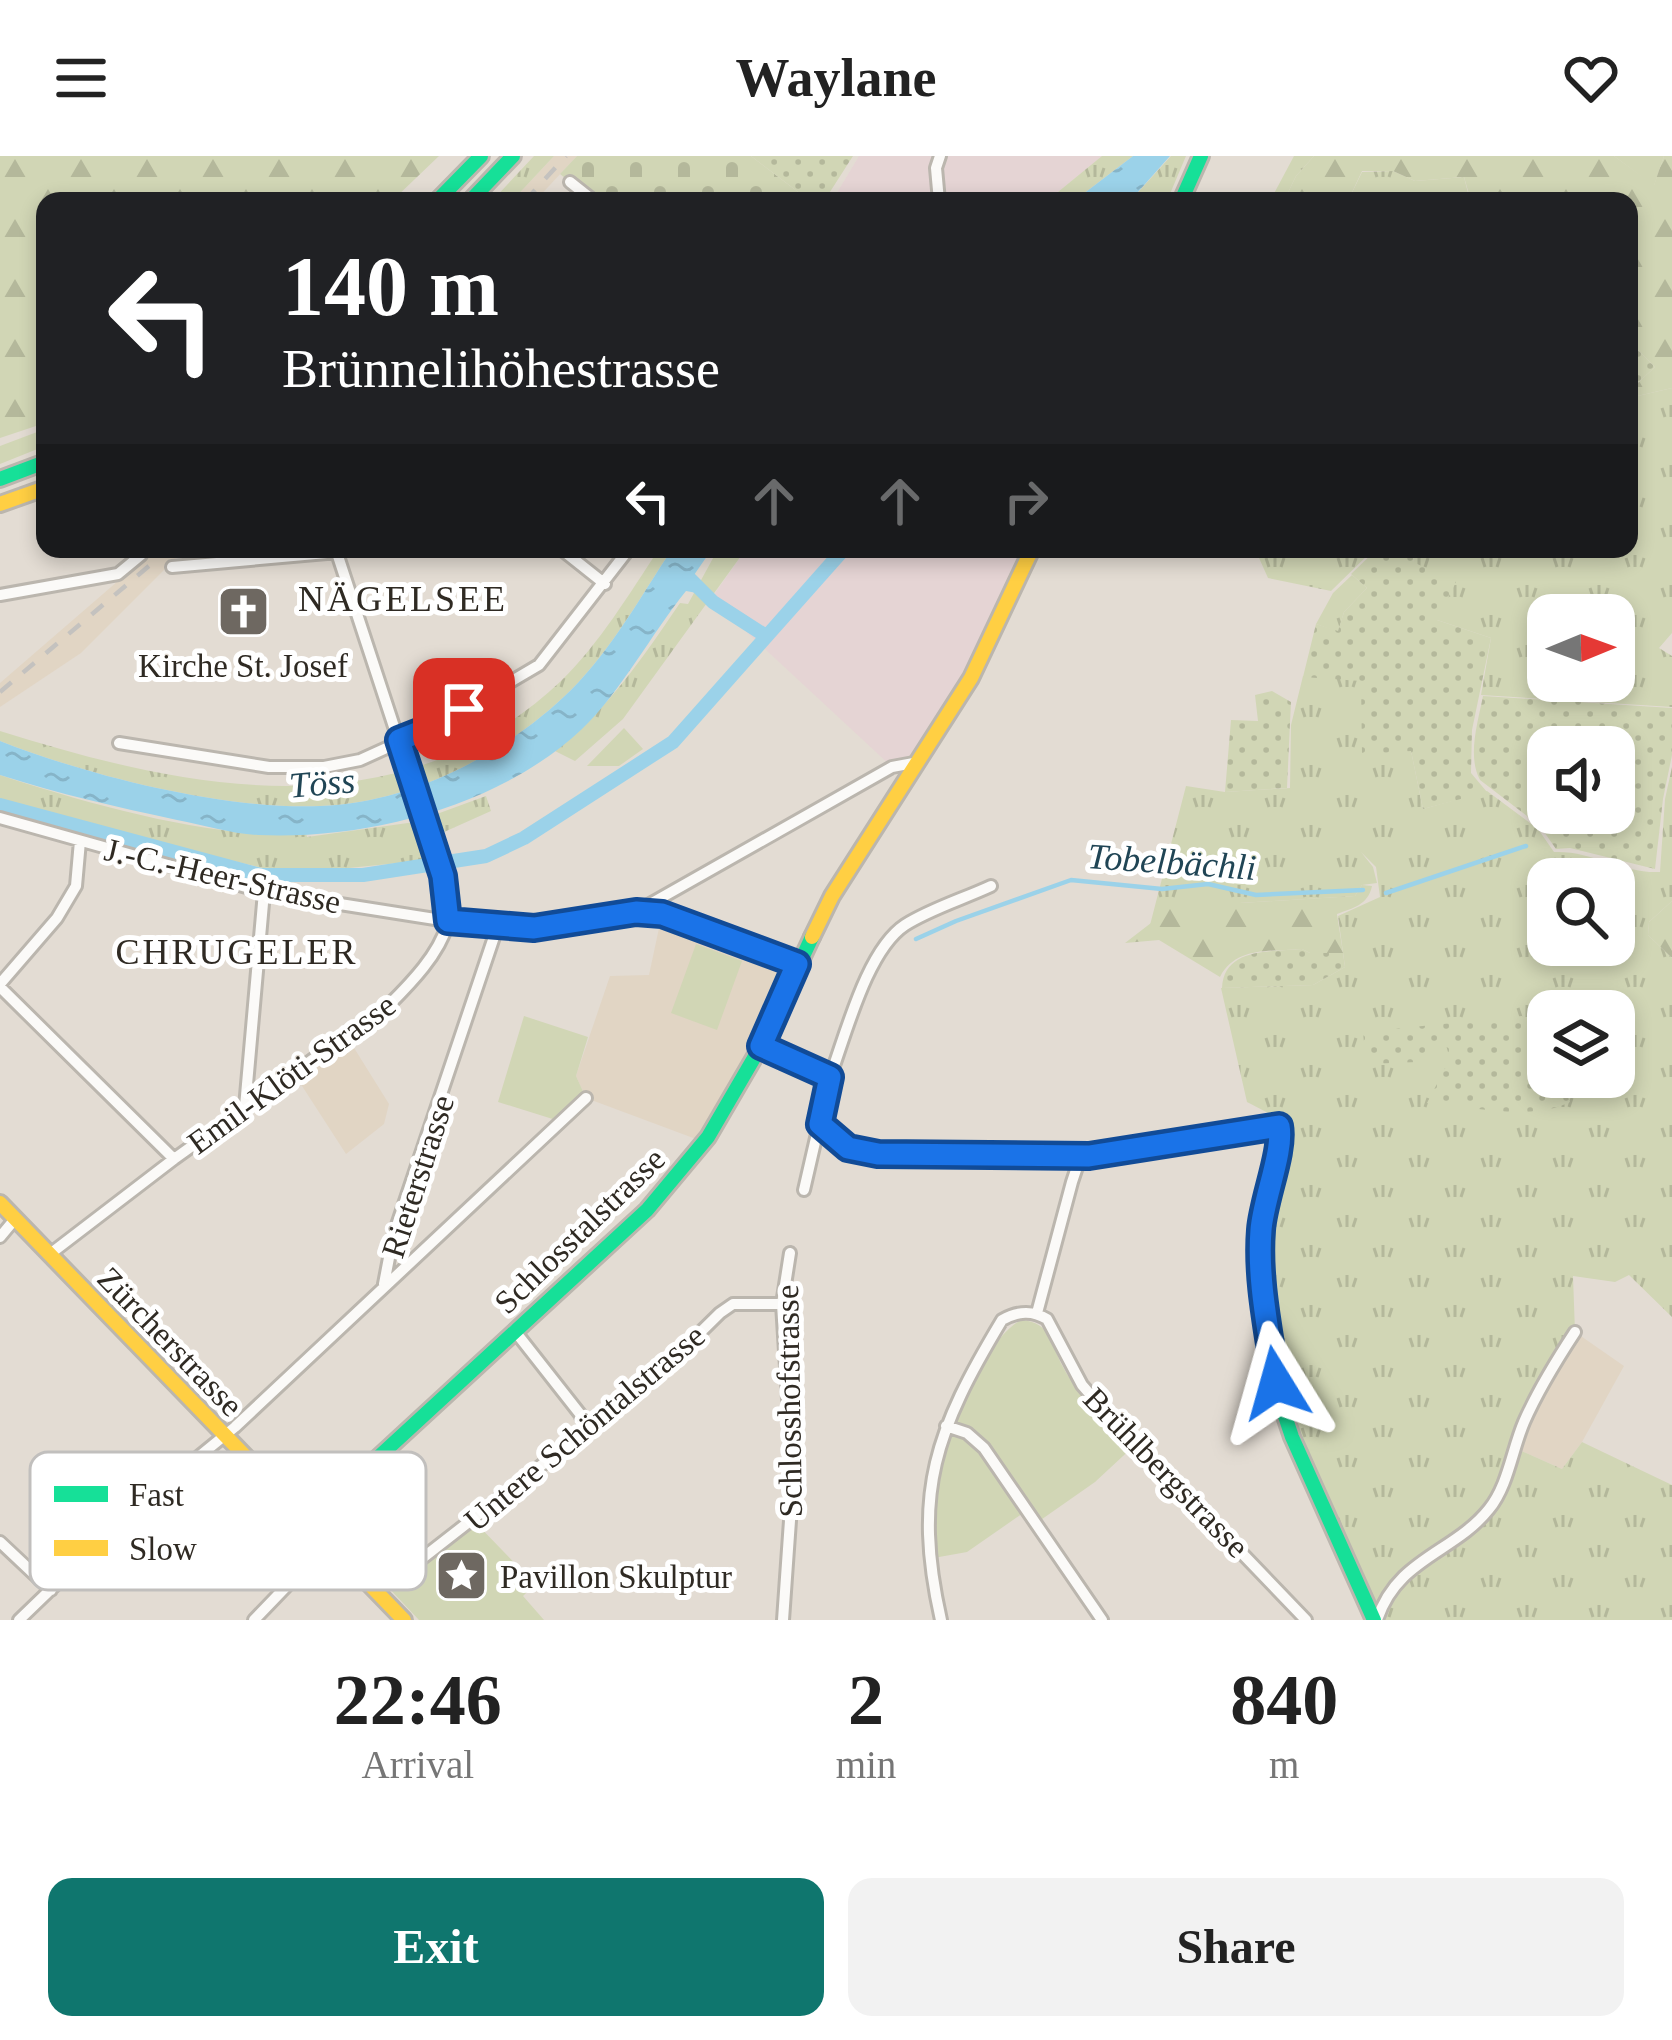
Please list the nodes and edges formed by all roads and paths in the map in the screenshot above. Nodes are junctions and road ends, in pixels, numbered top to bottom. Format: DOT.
graph roads {
  1 [pos="481,156"];
  2 [pos="513,156"];
  3 [pos="940,156"];
  4 [pos="1202,156"];
  5 [pos="570,182"];
  6 [pos="446,192"];
  7 [pos="479,192"];
  8 [pos="583,192"];
  9 [pos="938,192"];
  10 [pos="1185,192"];
  11 [pos="36,465"];
  12 [pos="0,479"];
  13 [pos="36,491"];
  14 [pos="0,504"];
  15 [pos="137,558"];
  16 [pos="266,558"];
  17 [pos="341,558"];
  18 [pos="572,558"];
  19 [pos="623,558"];
  20 [pos="1028,558"];
  21 [pos="172,567"];
  22 [pos="605,584"];
  23 [pos="0,595"];
  24 [pos="399,740"];
  25 [pos="119,743"];
  26 [pos="919,763"];
  27 [pos="0,818"];
  28 [pos="80,842"];
  29 [pos="991,886"];
  30 [pos="264,892"];
  31 [pos="636,912"];
  32 [pos="448,921"];
  33 [pos="497,928"];
  34 [pos="797,964"];
  35 [pos="0,986"];
  36 [pos="761,1046"];
  37 [pos="830,1077"];
  38 [pos="586,1098"];
  39 [pos="244,1107"];
  40 [pos="820,1124"];
  41 [pos="1089,1156"];
  42 [pos="174,1159"];
  43 [pos="804,1190"];
  44 [pos="0,1203"];
  45 [pos="15,1220"];
  46 [pos="0,1237"];
  47 [pos="790,1253"];
  48 [pos="50,1254"];
  49 [pos="384,1284"];
  50 [pos="782,1304"];
  51 [pos="1037,1313"];
  52 [pos="514,1330"];
  53 [pos="1575,1332"];
  54 [pos="946,1426"];
  55 [pos="587,1430"];
  56 [pos="224,1436"];
  57 [pos="204,1452"];
  58 [pos="240,1452"];
  59 [pos="383,1452"];
  60 [pos="0,1542"];
  61 [pos="426,1555"];
  62 [pos="30,1570"];
  63 [pos="51,1590"];
  64 [pos="283,1590"];
  65 [pos="374,1590"];
  66 [pos="19,1620"];
  67 [pos="254,1620"];
  68 [pos="404,1620"];
  69 [pos="783,1620"];
  70 [pos="940,1620"];
  71 [pos="1102,1620"];
  72 [pos="1306,1620"];
  73 [pos="1375,1620"];
  1 -- 6 [label="main road"];
  2 -- 7 [label="main road"];
  3 -- 9 [label="street"];
  4 -- 10 [label="main road"];
  5 -- 8 [label="street"];
  11 -- 12 [label="main road"];
  13 -- 14 [label="main road"];
  15 -- 23 [label="street"];
  16 -- 21 [label="street"];
  17 -- 24 [label="street"];
  18 -- 22 [label="street"];
  19 -- 22 [label="street"];
  20 -- 26 [label="main road, Schlosstalstrasse"];
  22 -- 24 [label="street"];
  24 -- 25 [label="street"];
  24 -- 32 [label="street"];
  26 -- 31 [label="street"];
  26 -- 34 [label="main road, Schlosstalstrasse"];
  27 -- 28 [label="street, J.-C.-Heer-Strasse"];
  28 -- 30 [label="street, J.-C.-Heer-Strasse"];
  28 -- 35 [label="street"];
  29 -- 37 [label="street"];
  30 -- 32 [label="street, J.-C.-Heer-Strasse"];
  30 -- 39 [label="street"];
  31 -- 33 [label="street"];
  31 -- 34 [label="street"];
  32 -- 33 [label="street"];
  32 -- 39 [label="street, Emil-Klöti-Strasse"];
  33 -- 49 [label="street, Rieterstrasse"];
  34 -- 36 [label="main road, Schlosstalstrasse"];
  35 -- 42 [label="street"];
  36 -- 37 [label="street"];
  36 -- 52 [label="main road, Schlosstalstrasse"];
  37 -- 40 [label="street"];
  38 -- 49 [label="street"];
  39 -- 42 [label="street, Emil-Klöti-Strasse"];
  40 -- 41 [label="main road"];
  40 -- 43 [label="street"];
  41 -- 51 [label="street"];
  41 -- 73 [label="main road"];
  42 -- 48 [label="street, Emil-Klöti-Strasse"];
  44 -- 45 [label="main road, Zürcherstrasse"];
  45 -- 46 [label="street"];
  45 -- 48 [label="main road, Zürcherstrasse"];
  47 -- 50 [label="street, Schlosshofstrasse"];
  48 -- 56 [label="main road, Zürcherstrasse"];
  49 -- 56 [label="street, Rieterstrasse"];
  50 -- 55 [label="street, Untere Schöntalstrasse"];
  50 -- 69 [label="street, Schlosshofstrasse"];
  51 -- 54 [label="street"];
  51 -- 72 [label="street, Brühlbergstrasse"];
  52 -- 55 [label="street"];
  52 -- 59 [label="main road, Schlosstalstrasse"];
  53 -- 73 [label="street"];
  54 -- 70 [label="street"];
  54 -- 71 [label="street"];
  55 -- 61 [label="street, Untere Schöntalstrasse"];
  56 -- 57 [label="street, Rieterstrasse"];
  56 -- 58 [label="main road, Zürcherstrasse"];
  60 -- 62 [label="street"];
  63 -- 66 [label="street, Rieterstrasse"];
  64 -- 67 [label="street"];
  65 -- 68 [label="main road, Zürcherstrasse"];
}
